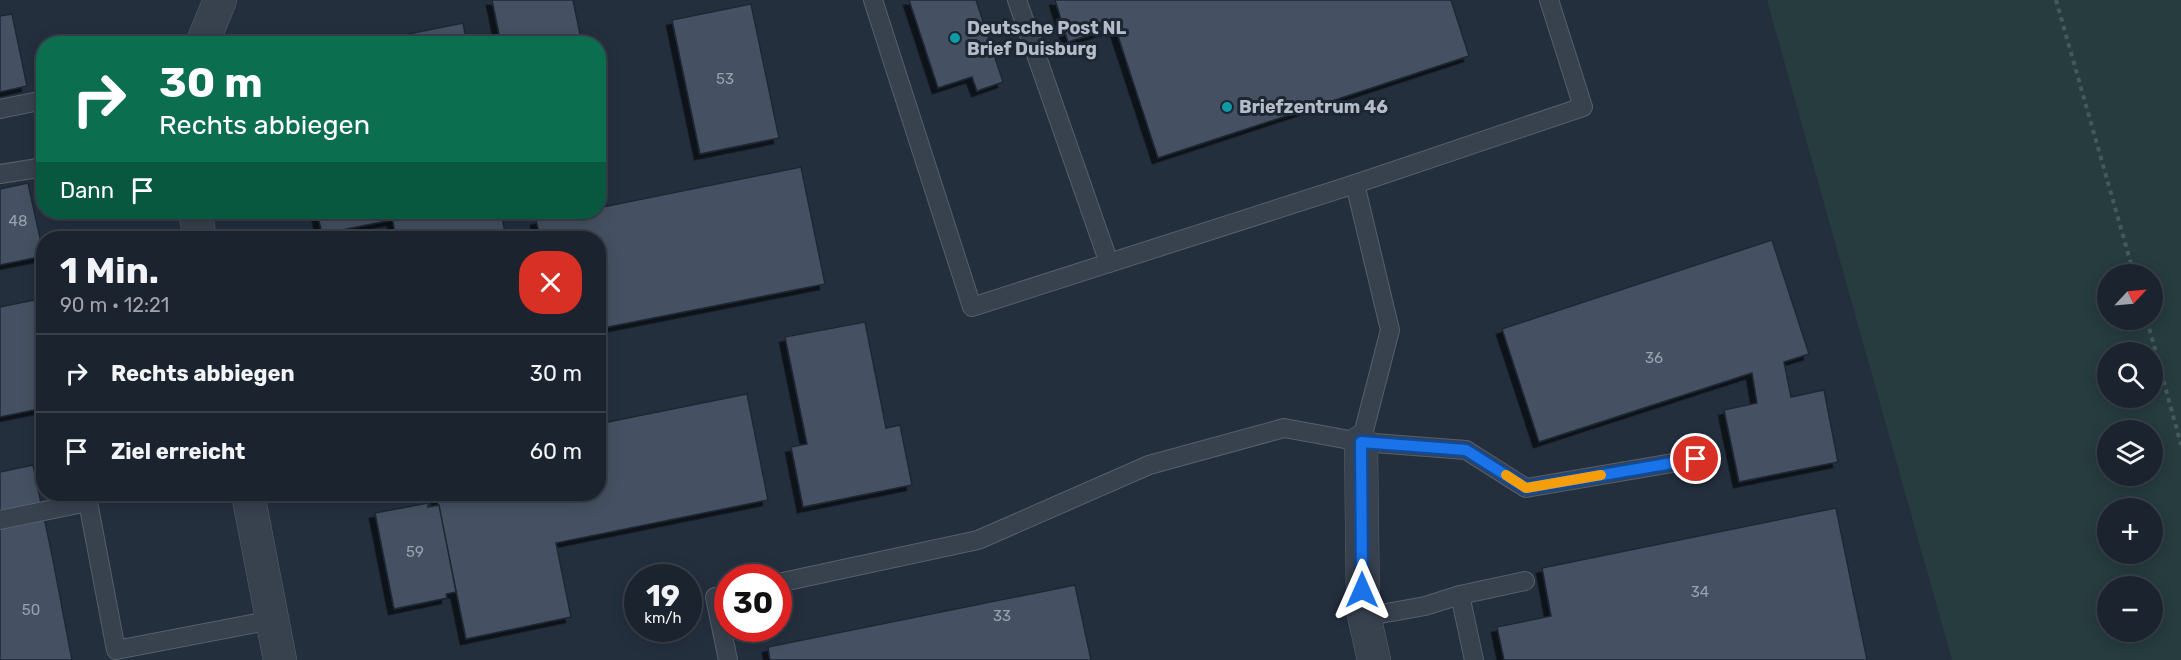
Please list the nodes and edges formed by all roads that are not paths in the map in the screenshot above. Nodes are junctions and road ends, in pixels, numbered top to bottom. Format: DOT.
graph roads {
  1 [pos="873,0"];
  2 [pos="1017,0"];
  3 [pos="1549,0"];
  4 [pos="215,2"];
  5 [pos="204,36"];
  6 [pos="36,102"];
  7 [pos="0,109"];
  8 [pos="36,167"];
  9 [pos="0,174"];
  10 [pos="1355,184"];
  11 [pos="1109,263"];
  12 [pos="1361,442"];
  13 [pos="1696,459"];
  14 [pos="249,501"];
  15 [pos="0,519"];
  16 [pos="792,580"];
  17 [pos="1526,581"];
  18 [pos="1460,595"];
  19 [pos="1364,616"];
  20 [pos="272,620"];
  21 [pos="724,642"];
  22 [pos="280,660"];
  23 [pos="728,660"];
  24 [pos="1374,660"];
  25 [pos="1474,660"];
  1 -- 11 [label="lane"];
  2 -- 11 [label="lane"];
  3 -- 10 [label="lane"];
  4 -- 5 [label="street"];
  6 -- 7 [label="lane"];
  8 -- 9 [label="lane"];
  10 -- 11 [label="lane"];
  10 -- 12 [label="lane"];
  12 -- 13 [label="lane"];
  12 -- 16 [label="lane"];
  12 -- 19 [label="street"];
  14 -- 20 [label="street"];
  15 -- 20 [label="lane"];
  17 -- 18 [label="lane"];
  18 -- 19 [label="lane"];
  18 -- 25 [label="lane"];
  19 -- 24 [label="street"];
  20 -- 22 [label="street"];
  21 -- 23 [label="lane"];
}
